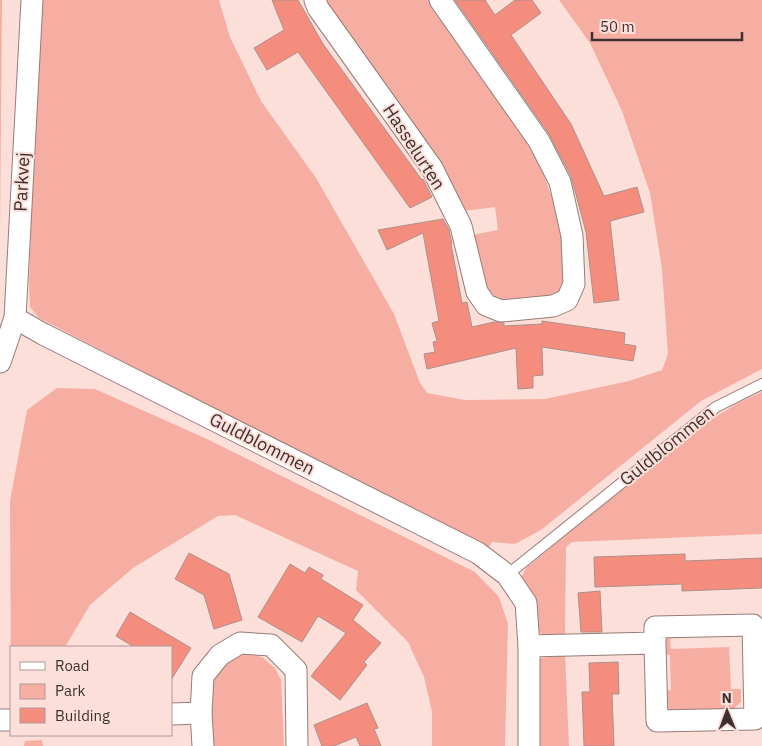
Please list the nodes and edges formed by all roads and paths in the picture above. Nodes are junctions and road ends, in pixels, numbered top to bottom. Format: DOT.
graph roads {
  1 [pos="32,0"];
  2 [pos="315,0"];
  3 [pos="440,0"];
  4 [pos="15,318"];
  5 [pos="0,362"];
  6 [pos="762,384"];
  7 [pos="507,575"];
  8 [pos="655,643"];
  9 [pos="529,646"];
  10 [pos="201,713"];
  11 [pos="172,714"];
  12 [pos="203,746"];
  13 [pos="297,746"];
  14 [pos="529,746"];
  1 -- 4 [label="street, Parkvej"];
  2 -- 3 [label="street, Hasselurten"];
  4 -- 5 [label="street, Parkvej"];
  4 -- 7 [label="street, Guldblommen"];
  6 -- 7 [label="lane, Guldblommen"];
  7 -- 9 [label="street, Guldblommen"];
  8 -- 8 [label="street"];
  8 -- 9 [label="street"];
  9 -- 14 [label="street, Guldblommen"];
  10 -- 11 [label="street"];
  10 -- 12 [label="street"];
  10 -- 13 [label="street"];
}
